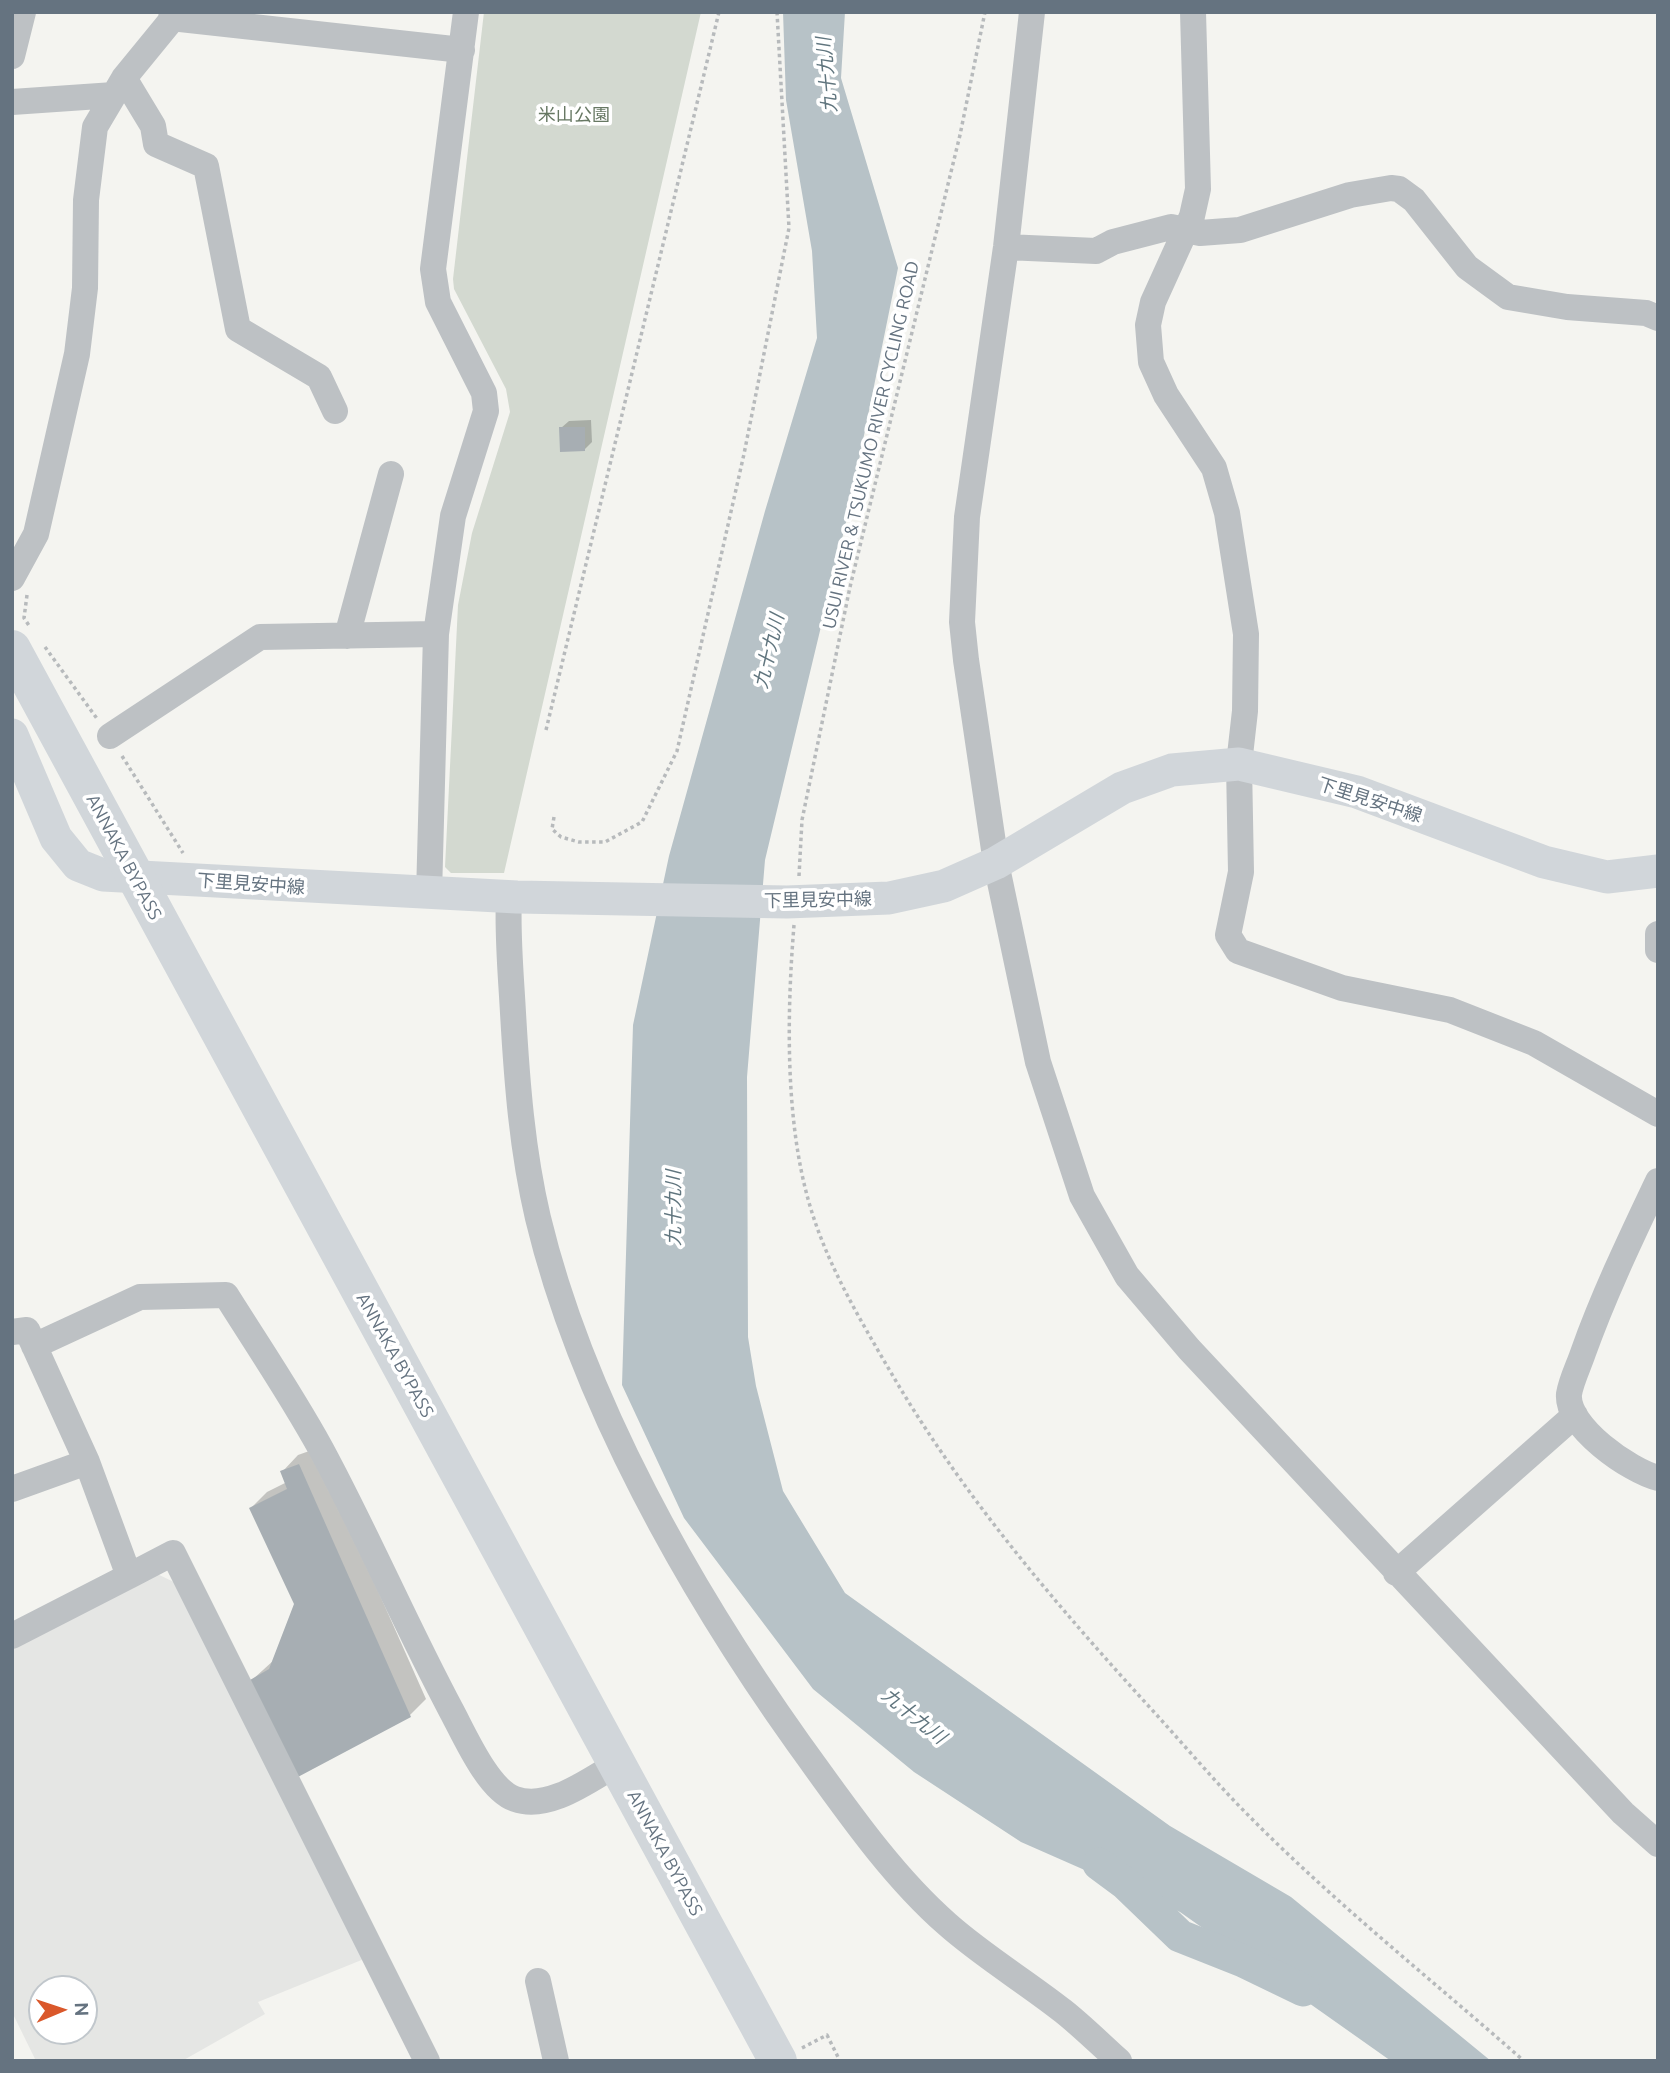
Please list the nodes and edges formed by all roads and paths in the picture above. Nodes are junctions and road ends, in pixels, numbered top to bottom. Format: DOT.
graph roads {
  1 [pos="23,12"];
  2 [pos="466,12"];
  3 [pos="719,12"];
  4 [pos="777,12"];
  5 [pos="985,12"];
  6 [pos="1031,12"];
  7 [pos="1193,12"];
  8 [pos="175,15"];
  9 [pos="462,50"];
  10 [pos="12,57"];
  11 [pos="119,87"];
  12 [pos="12,102"];
  13 [pos="1185,230"];
  14 [pos="1006,247"];
  15 [pos="1658,318"];
  16 [pos="335,411"];
  17 [pos="391,474"];
  18 [pos="20,584"];
  19 [pos="436,634"];
  20 [pos="347,636"];
  21 [pos="28,639"];
  22 [pos="547,730"];
  23 [pos="110,736"];
  24 [pos="16,758"];
  25 [pos="1239,764"];
  26 [pos="554,817"];
  27 [pos="996,863"];
  28 [pos="1658,870"];
  29 [pos="200,881"];
  30 [pos="429,895"];
  31 [pos="513,897"];
  32 [pos="793,902"];
  33 [pos="1658,934"];
  34 [pos="1658,950"];
  35 [pos="1658,1114"];
  36 [pos="1658,1181"];
  37 [pos="23,1339"];
  38 [pos="1574,1415"];
  39 [pos="87,1462"];
  40 [pos="1658,1478"];
  41 [pos="12,1489"];
  42 [pos="1396,1573"];
  43 [pos="129,1576"];
  44 [pos="12,1636"];
  45 [pos="617,1763"];
  46 [pos="1658,1844"];
  47 [pos="538,1981"];
  48 [pos="827,2035"];
  49 [pos="1104,2056"];
  50 [pos="426,2061"];
  51 [pos="556,2061"];
  52 [pos="778,2061"];
  53 [pos="840,2061"];
  54 [pos="1524,2061"];
  1 -- 10 [label="street"];
  2 -- 9 [label="street"];
  3 -- 22 [label="path"];
  4 -- 26 [label="path"];
  5 -- 32 [label="path, USUI RIVER & TSUKUMO RIVER CYCLING ROAD"];
  6 -- 14 [label="street"];
  7 -- 13 [label="street"];
  8 -- 9 [label="street"];
  8 -- 11 [label="street"];
  9 -- 19 [label="street"];
  11 -- 12 [label="street"];
  11 -- 16 [label="street"];
  11 -- 18 [label="street"];
  13 -- 14 [label="street"];
  13 -- 15 [label="street"];
  13 -- 25 [label="street"];
  14 -- 27 [label="street"];
  17 -- 20 [label="street"];
  18 -- 21 [label="path"];
  19 -- 20 [label="street"];
  19 -- 30 [label="street"];
  20 -- 23 [label="street"];
  21 -- 23 [label="path"];
  21 -- 45 [label="highway, ANNAKA BYPASS"];
  23 -- 29 [label="path"];
  24 -- 29 [label="main road, 下里見安中線"];
  25 -- 27 [label="main road, 下里見安中線"];
  25 -- 28 [label="main road, 下里見安中線"];
  25 -- 35 [label="street"];
  27 -- 32 [label="main road, 下里見安中線"];
  27 -- 42 [label="street"];
  29 -- 30 [label="main road, 下里見安中線"];
  30 -- 31 [label="main road, 下里見安中線"];
  31 -- 32 [label="main road, 下里見安中線"];
  31 -- 49 [label="street"];
  32 -- 54 [label="path, USUI RIVER & TSUKUMO RIVER CYCLING ROAD"];
  33 -- 34 [label="street"];
  36 -- 38 [label="street"];
  37 -- 39 [label="street"];
  37 -- 45 [label="street"];
  38 -- 40 [label="street"];
  38 -- 42 [label="street"];
  39 -- 41 [label="street"];
  39 -- 43 [label="street"];
  42 -- 46 [label="street"];
  43 -- 44 [label="street"];
  43 -- 50 [label="street"];
  45 -- 52 [label="highway, ANNAKA BYPASS"];
  47 -- 51 [label="street"];
  48 -- 53 [label="path"];
}
